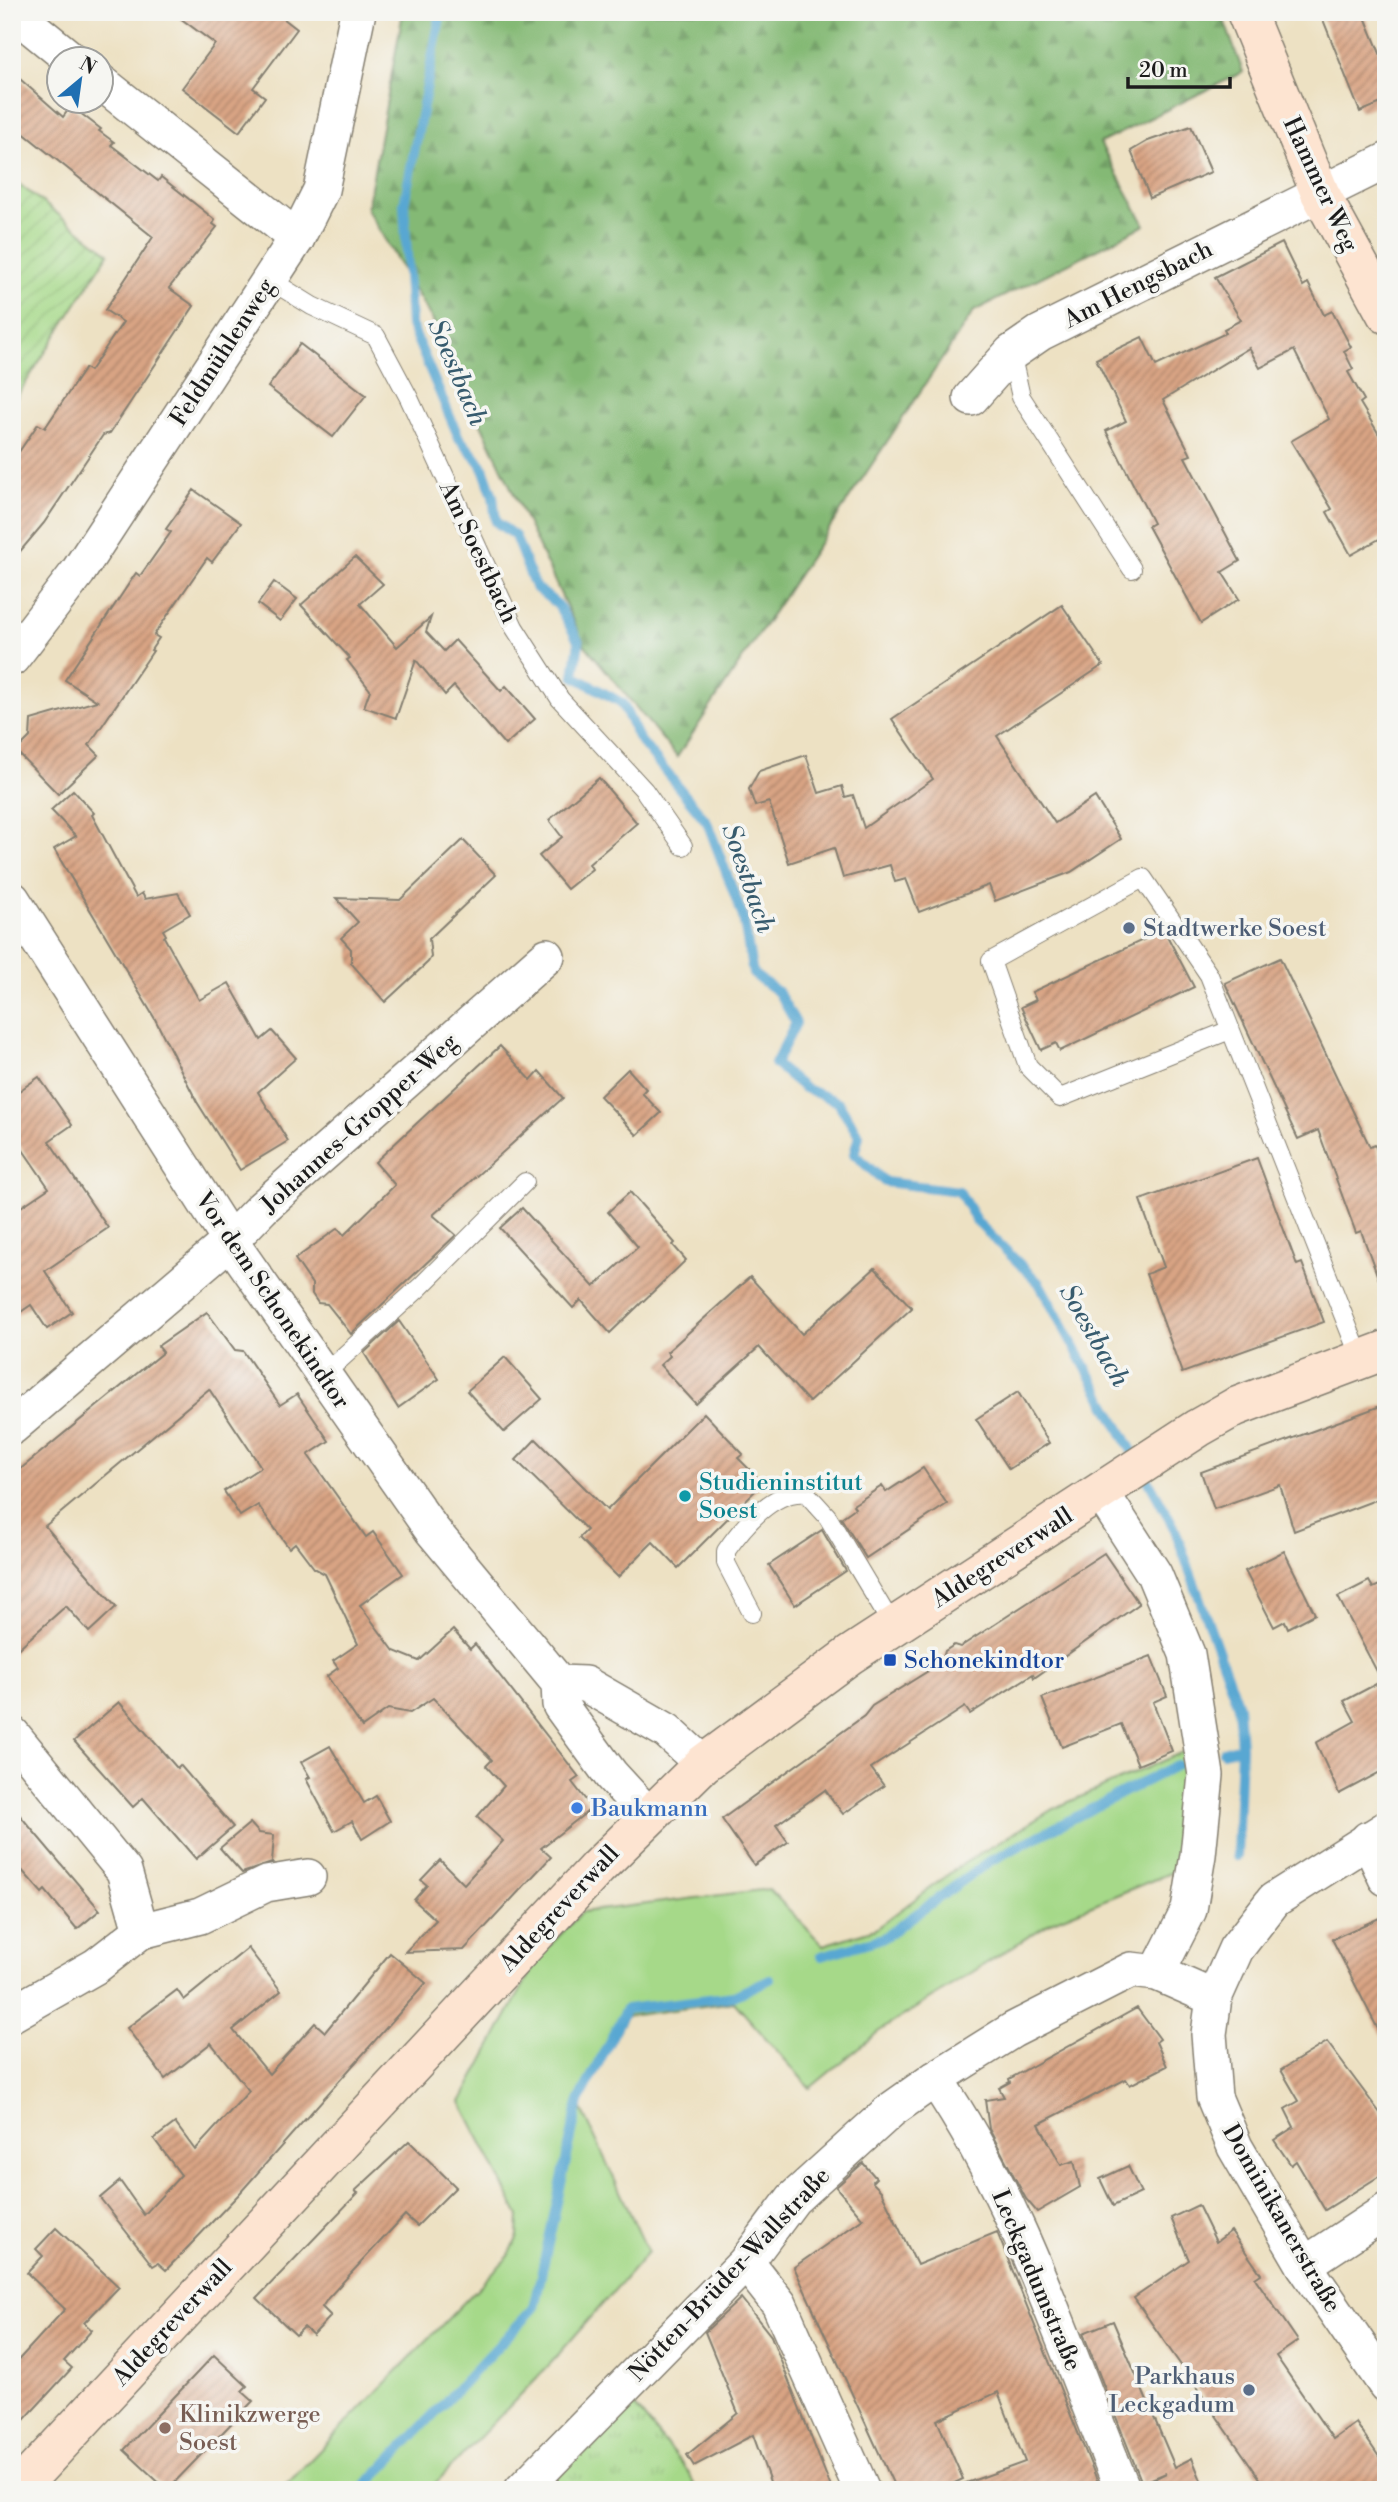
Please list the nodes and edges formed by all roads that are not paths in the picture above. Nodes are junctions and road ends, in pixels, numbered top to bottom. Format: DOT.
graph roads {
  1 [pos="13,12"];
  2 [pos="358,12"];
  3 [pos="1246,12"];
  4 [pos="55,46"];
  5 [pos="116,94"];
  6 [pos="1386,161"];
  7 [pos="1320,193"];
  8 [pos="296,238"];
  9 [pos="270,281"];
  10 [pos="1386,314"];
  11 [pos="1012,354"];
  12 [pos="971,398"];
  13 [pos="1132,569"];
  14 [pos="12,658"];
  15 [pos="683,846"];
  16 [pos="12,899"];
  17 [pos="547,956"];
  18 [pos="1230,1030"];
  19 [pos="525,1182"];
  20 [pos="230,1241"];
  21 [pos="1373,1355"];
  22 [pos="324,1374"];
  23 [pos="12,1427"];
  24 [pos="1108,1487"];
  25 [pos="752,1612"];
  26 [pos="894,1628"];
  27 [pos="559,1683"];
  28 [pos="12,1734"];
  29 [pos="703,1764"];
  30 [pos="648,1815"];
  31 [pos="1377,1834"];
  32 [pos="308,1877"];
  33 [pos="1386,1878"];
  34 [pos="141,1931"];
  35 [pos="1157,1973"];
  36 [pos="1214,1998"];
  37 [pos="12,2014"];
  38 [pos="935,2078"];
  39 [pos="1386,2211"];
  40 [pos="746,2262"];
  41 [pos="1304,2265"];
  42 [pos="1386,2385"];
  43 [pos="17,2490"];
  44 [pos="523,2490"];
  45 [pos="862,2490"];
  46 [pos="1123,2490"];
  1 -- 4 [label="street"];
  2 -- 8 [label="street, Feldmühlenweg"];
  3 -- 7 [label="street, Hammer Weg"];
  5 -- 8 [label="street"];
  6 -- 7 [label="street, Am Hengsbach"];
  7 -- 10 [label="street, Hammer Weg"];
  7 -- 11 [label="street, Am Hengsbach"];
  8 -- 9 [label="street, Feldmühlenweg"];
  9 -- 14 [label="street, Feldmühlenweg"];
  9 -- 15 [label="lane, Am Soestbach"];
  11 -- 12 [label="street, Am Hengsbach"];
  11 -- 13 [label="lane"];
  16 -- 20 [label="street, Vor dem Schonekindtor"];
  17 -- 20 [label="street, Johannes-Gropper-Weg"];
  18 -- 18 [label="lane"];
  18 -- 21 [label="lane"];
  19 -- 22 [label="lane"];
  20 -- 22 [label="street, Vor dem Schonekindtor"];
  20 -- 23 [label="street, Johannes-Gropper-Weg"];
  21 -- 24 [label="street, Aldegreverwall"];
  22 -- 27 [label="street, Vor dem Schonekindtor"];
  24 -- 26 [label="street, Aldegreverwall"];
  24 -- 35 [label="street"];
  25 -- 26 [label="lane"];
  26 -- 29 [label="street, Aldegreverwall"];
  27 -- 29 [label="street"];
  27 -- 30 [label="street, Vor dem Schonekindtor"];
  28 -- 34 [label="street"];
  29 -- 30 [label="street, Aldegreverwall"];
  30 -- 43 [label="street, Aldegreverwall"];
  31 -- 33 [label="street"];
  31 -- 36 [label="street"];
  32 -- 34 [label="street"];
  34 -- 37 [label="street"];
  35 -- 36 [label="street, Nötten-Brüder-Wallstraße"];
  35 -- 38 [label="street, Nötten-Brüder-Wallstraße"];
  36 -- 41 [label="street, Dominikanerstraße"];
  38 -- 40 [label="street, Nötten-Brüder-Wallstraße"];
  38 -- 46 [label="street, Leckgadumstraße"];
  39 -- 41 [label="street"];
  40 -- 44 [label="street, Nötten-Brüder-Wallstraße"];
  40 -- 45 [label="street"];
  41 -- 42 [label="street, Dominikanerstraße"];
}
